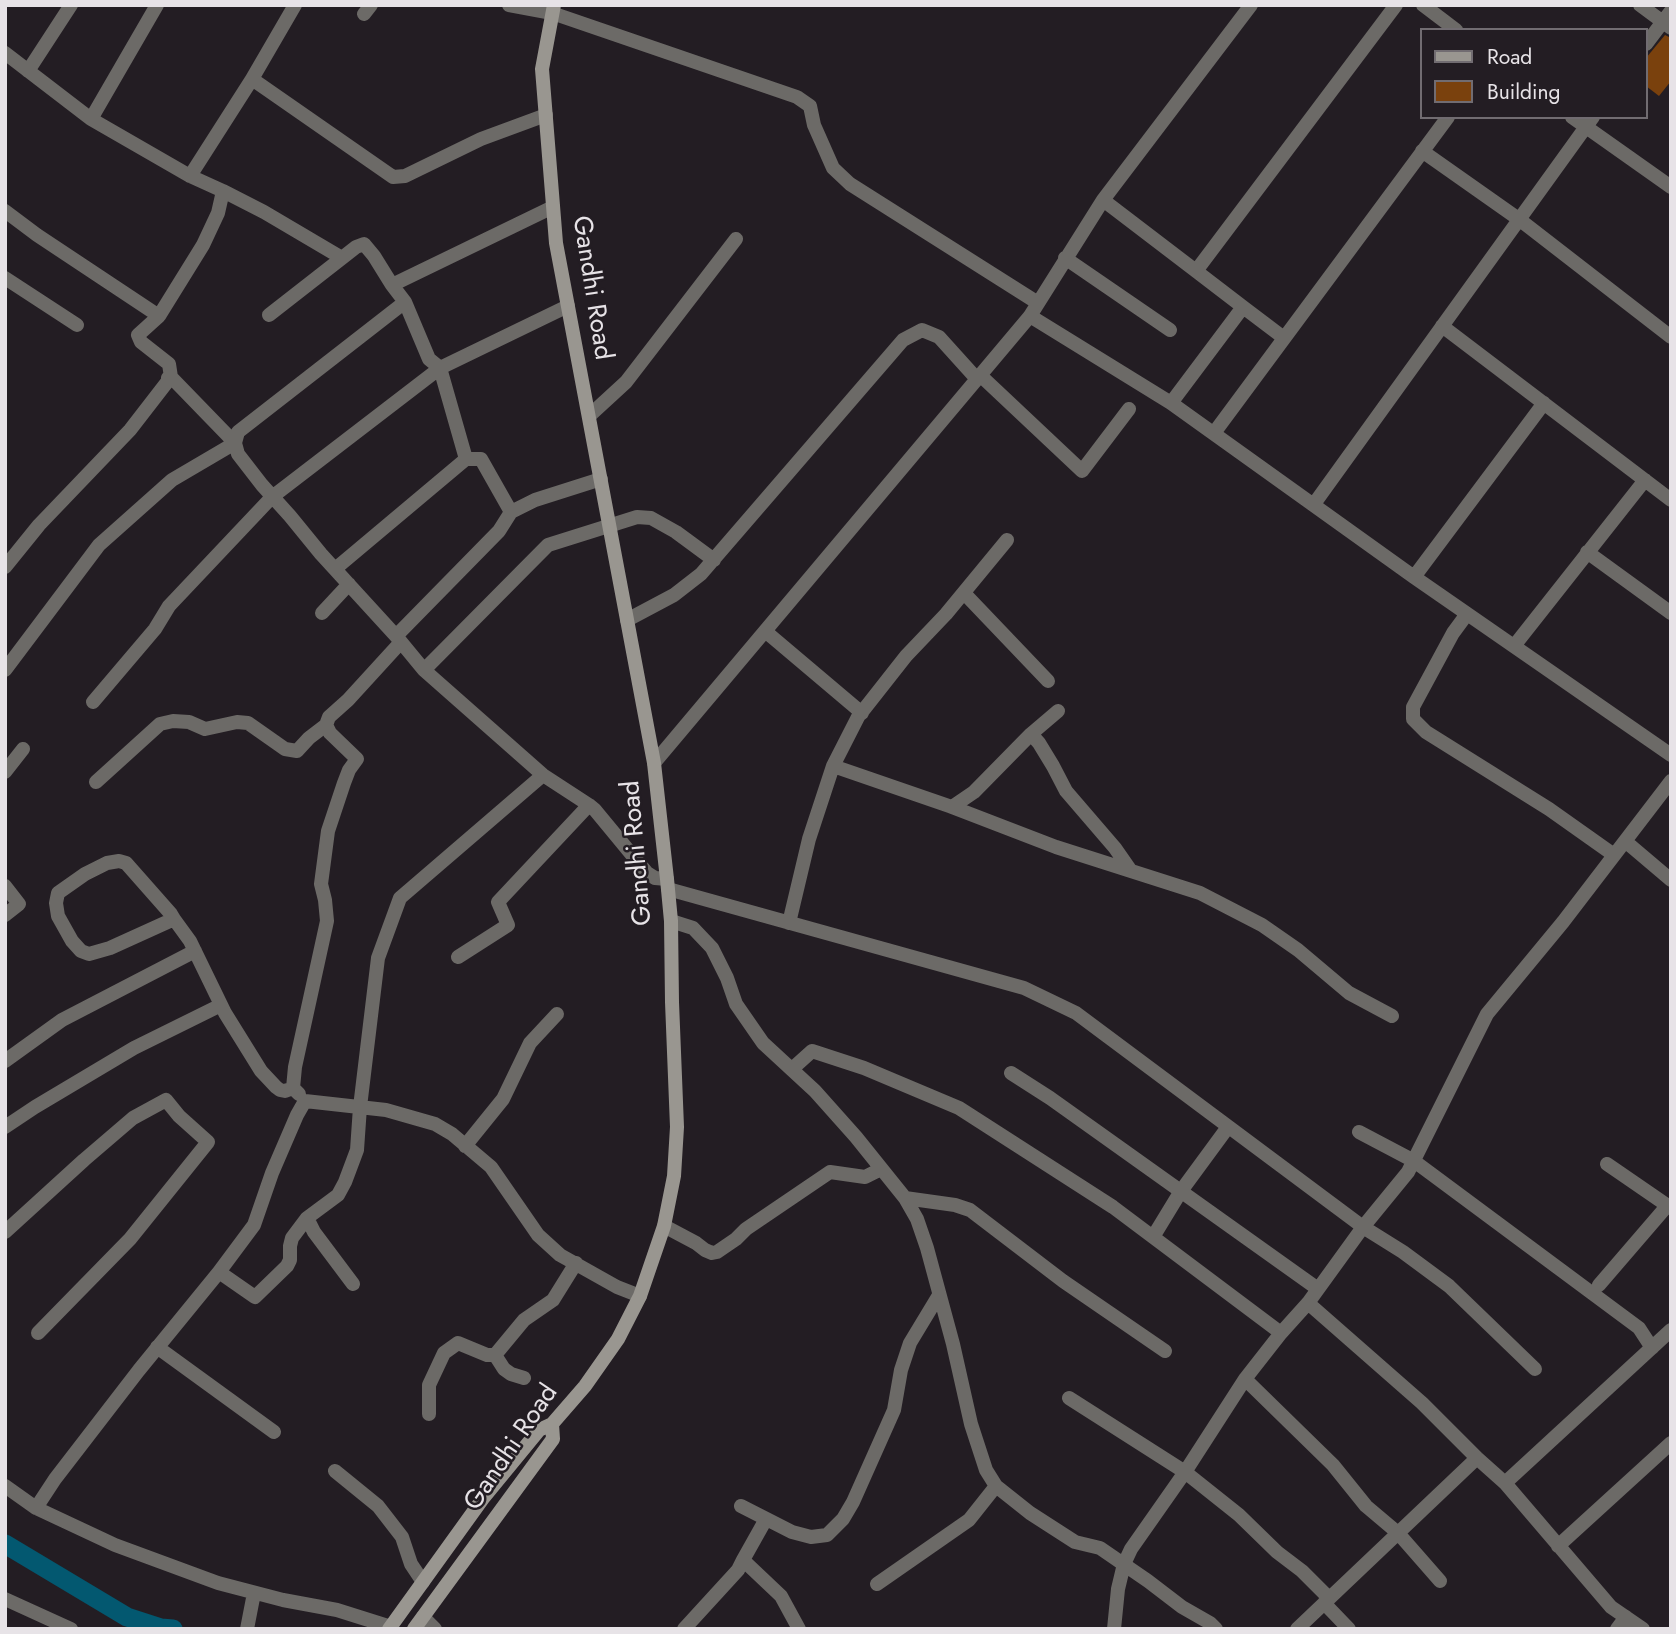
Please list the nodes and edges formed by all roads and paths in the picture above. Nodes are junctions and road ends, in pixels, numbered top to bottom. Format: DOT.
graph roads {
  1 [pos="71,5"];
  2 [pos="157,5"];
  3 [pos="295,5"];
  4 [pos="509,5"];
  5 [pos="1251,5"];
  6 [pos="1396,5"];
  7 [pos="1423,5"];
  8 [pos="1640,5"];
  9 [pos="553,9"];
  10 [pos="1668,20"];
  11 [pos="1453,28"];
  12 [pos="1648,42"];
  13 [pos="5,53"];
  14 [pos="28,71"];
  15 [pos="252,79"];
  16 [pos="546,115"];
  17 [pos="90,119"];
  18 [pos="1446,119"];
  19 [pos="1590,122"];
  20 [pos="1422,151"];
  21 [pos="190,176"];
  22 [pos="1671,187"];
  23 [pos="223,191"];
  24 [pos="1103,200"];
  25 [pos="553,207"];
  26 [pos="5,211"];
  27 [pos="1520,220"];
  28 [pos="736,239"];
  29 [pos="342,258"];
  30 [pos="1065,258"];
  31 [pos="1196,271"];
  32 [pos="5,278"];
  33 [pos="391,285"];
  34 [pos="405,302"];
  35 [pos="1038,303"];
  36 [pos="568,306"];
  37 [pos="1243,307"];
  38 [pos="269,315"];
  39 [pos="159,316"];
  40 [pos="1030,316"];
  41 [pos="77,325"];
  42 [pos="1442,326"];
  43 [pos="1170,330"];
  44 [pos="1671,337"];
  45 [pos="1284,338"];
  46 [pos="440,368"];
  47 [pos="978,376"];
  48 [pos="169,378"];
  49 [pos="1171,403"];
  50 [pos="1544,403"];
  51 [pos="1129,409"];
  52 [pos="589,416"];
  53 [pos="1214,433"];
  54 [pos="235,443"];
  55 [pos="466,459"];
  56 [pos="601,479"];
  57 [pos="1645,480"];
  58 [pos="272,497"];
  59 [pos="1671,500"];
  60 [pos="1314,504"];
  61 [pos="510,512"];
  62 [pos="610,526"];
  63 [pos="1007,540"];
  64 [pos="1587,552"];
  65 [pos="714,560"];
  66 [pos="5,567"];
  67 [pos="335,569"];
  68 [pos="1415,577"];
  69 [pos="349,584"];
  70 [pos="964,593"];
  71 [pos="322,613"];
  72 [pos="1671,613"];
  73 [pos="1467,614"];
  74 [pos="627,620"];
  75 [pos="765,631"];
  76 [pos="399,639"];
  77 [pos="1514,646"];
  78 [pos="5,670"];
  79 [pos="424,670"];
  80 [pos="1048,681"];
  81 [pos="93,702"];
  82 [pos="1058,711"];
  83 [pos="862,713"];
  84 [pos="326,725"];
  85 [pos="1031,734"];
  86 [pos="23,749"];
  87 [pos="1671,755"];
  88 [pos="654,763"];
  89 [pos="833,766"];
  90 [pos="5,772"];
  91 [pos="542,775"];
  92 [pos="96,782"];
  93 [pos="1670,782"];
  94 [pos="589,805"];
  95 [pos="952,807"];
  96 [pos="1625,841"];
  97 [pos="1614,855"];
  98 [pos="1131,871"];
  99 [pos="1671,880"];
  100 [pos="668,885"];
  101 [pos="5,886"];
  102 [pos="5,915"];
  103 [pos="174,919"];
  104 [pos="671,920"];
  105 [pos="789,923"];
  106 [pos="195,951"];
  107 [pos="458,957"];
  108 [pos="221,1005"];
  109 [pos="556,1014"];
  110 [pos="1392,1016"];
  111 [pos="5,1061"];
  112 [pos="792,1069"];
  113 [pos="1011,1073"];
  114 [pos="293,1088"];
  115 [pos="305,1101"];
  116 [pos="360,1107"];
  117 [pos="5,1127"];
  118 [pos="1228,1127"];
  119 [pos="1359,1132"];
  120 [pos="465,1146"];
  121 [pos="1414,1161"];
  122 [pos="1606,1164"];
  123 [pos="881,1169"];
  124 [pos="1181,1191"];
  125 [pos="905,1198"];
  126 [pos="1669,1207"];
  127 [pos="307,1218"];
  128 [pos="664,1226"];
  129 [pos="1363,1227"];
  130 [pos="5,1232"];
  131 [pos="1153,1237"];
  132 [pos="576,1263"];
  133 [pos="219,1272"];
  134 [pos="353,1284"];
  135 [pos="1599,1285"];
  136 [pos="1318,1289"];
  137 [pos="640,1296"];
  138 [pos="939,1296"];
  139 [pos="1308,1303"];
  140 [pos="1671,1330"];
  141 [pos="1281,1333"];
  142 [pos="38,1334"];
  143 [pos="157,1347"];
  144 [pos="1651,1348"];
  145 [pos="1165,1351"];
  146 [pos="495,1355"];
  147 [pos="1535,1369"];
  148 [pos="524,1378"];
  149 [pos="1245,1379"];
  150 [pos="1069,1398"];
  151 [pos="429,1414"];
  152 [pos="552,1424"];
  153 [pos="274,1432"];
  154 [pos="1667,1452"];
  155 [pos="1477,1458"];
  156 [pos="335,1471"];
  157 [pos="1185,1472"];
  158 [pos="1505,1483"];
  159 [pos="5,1486"];
  160 [pos="996,1486"];
  161 [pos="741,1506"];
  162 [pos="36,1508"];
  163 [pos="766,1519"];
  164 [pos="1398,1533"];
  165 [pos="1558,1546"];
  166 [pos="743,1560"];
  167 [pos="1124,1564"];
  168 [pos="1440,1581"];
  169 [pos="423,1582"];
  170 [pos="877,1584"];
  171 [pos="254,1592"];
  172 [pos="5,1599"];
  173 [pos="1327,1601"];
  174 [pos="419,1623"];
  175 [pos="1622,1623"];
  176 [pos="248,1626"];
  177 [pos="390,1628"];
  178 [pos="71,1629"];
  179 [pos="435,1629"];
  180 [pos="684,1629"];
  181 [pos="799,1629"];
  182 [pos="1114,1629"];
  183 [pos="1216,1629"];
  184 [pos="1297,1629"];
  185 [pos="1349,1629"];
  186 [pos="1643,1629"];
  1 -- 14 [label="street"];
  2 -- 17 [label="street"];
  3 -- 15 [label="street"];
  4 -- 9 [label="street"];
  5 -- 24 [label="street"];
  6 -- 31 [label="street"];
  7 -- 11 [label="street"];
  8 -- 10 [label="street"];
  9 -- 16 [label="main road, Gandhi Road"];
  9 -- 35 [label="street"];
  10 -- 12 [label="street"];
  13 -- 14 [label="street"];
  14 -- 17 [label="street"];
  15 -- 16 [label="street"];
  15 -- 21 [label="street"];
  16 -- 25 [label="main road, Gandhi Road"];
  17 -- 21 [label="street"];
  18 -- 20 [label="street"];
  19 -- 22 [label="street"];
  19 -- 27 [label="street"];
  20 -- 27 [label="street"];
  20 -- 45 [label="street"];
  21 -- 23 [label="street"];
  23 -- 29 [label="street"];
  23 -- 39 [label="street"];
  24 -- 30 [label="street"];
  24 -- 31 [label="street"];
  25 -- 33 [label="street"];
  25 -- 36 [label="main road, Gandhi Road"];
  26 -- 39 [label="street"];
  27 -- 42 [label="street"];
  27 -- 44 [label="street"];
  28 -- 52 [label="street"];
  29 -- 33 [label="street"];
  29 -- 38 [label="street"];
  30 -- 35 [label="street"];
  30 -- 43 [label="street"];
  31 -- 37 [label="street"];
  32 -- 41 [label="street"];
  33 -- 34 [label="street"];
  34 -- 46 [label="street"];
  34 -- 54 [label="street"];
  35 -- 40 [label="street"];
  36 -- 46 [label="street"];
  36 -- 52 [label="main road, Gandhi Road"];
  37 -- 45 [label="street"];
  37 -- 49 [label="street"];
  39 -- 48 [label="street"];
  40 -- 47 [label="street"];
  40 -- 49 [label="street"];
  42 -- 50 [label="street"];
  42 -- 60 [label="street"];
  45 -- 53 [label="street"];
  46 -- 55 [label="street"];
  46 -- 58 [label="street"];
  47 -- 51 [label="street"];
  47 -- 65 [label="street"];
  47 -- 75 [label="street"];
  48 -- 54 [label="street"];
  48 -- 66 [label="street"];
  49 -- 53 [label="street"];
  50 -- 57 [label="street"];
  50 -- 68 [label="street"];
  52 -- 56 [label="main road, Gandhi Road"];
  53 -- 60 [label="street"];
  54 -- 58 [label="street"];
  54 -- 78 [label="street"];
  55 -- 61 [label="street"];
  55 -- 67 [label="street"];
  56 -- 61 [label="street"];
  56 -- 62 [label="main road, Gandhi Road"];
  57 -- 59 [label="street"];
  57 -- 64 [label="street"];
  58 -- 67 [label="street"];
  58 -- 81 [label="street"];
  60 -- 68 [label="street"];
  61 -- 76 [label="street"];
  62 -- 65 [label="street"];
  62 -- 74 [label="main road, Gandhi Road"];
  62 -- 79 [label="street"];
  63 -- 70 [label="street"];
  64 -- 72 [label="street"];
  64 -- 77 [label="street"];
  65 -- 74 [label="street"];
  67 -- 69 [label="street"];
  68 -- 73 [label="street"];
  69 -- 71 [label="street"];
  69 -- 76 [label="street"];
  70 -- 80 [label="street"];
  70 -- 83 [label="street"];
  73 -- 77 [label="street"];
  73 -- 97 [label="street"];
  74 -- 88 [label="main road, Gandhi Road"];
  75 -- 83 [label="street"];
  75 -- 88 [label="street"];
  76 -- 79 [label="street"];
  76 -- 84 [label="street"];
  77 -- 87 [label="street"];
  79 -- 91 [label="street"];
  82 -- 85 [label="street"];
  83 -- 89 [label="street"];
  84 -- 92 [label="street"];
  84 -- 114 [label="street"];
  85 -- 95 [label="street"];
  85 -- 98 [label="street"];
  86 -- 90 [label="street"];
  88 -- 100 [label="main road, Gandhi Road"];
  89 -- 95 [label="street"];
  89 -- 105 [label="street"];
  91 -- 94 [label="street"];
  91 -- 116 [label="street"];
  93 -- 96 [label="street"];
  94 -- 100 [label="street"];
  94 -- 107 [label="street"];
  95 -- 98 [label="street"];
  96 -- 97 [label="street"];
  96 -- 99 [label="street"];
  97 -- 121 [label="street"];
  98 -- 110 [label="street"];
  100 -- 104 [label="main road, Gandhi Road"];
  100 -- 105 [label="street"];
  101 -- 102 [label="street"];
  103 -- 103 [label="street"];
  103 -- 106 [label="street"];
  104 -- 112 [label="street"];
  104 -- 128 [label="main road, Gandhi Road"];
  105 -- 118 [label="street"];
  106 -- 108 [label="street"];
  106 -- 111 [label="street"];
  108 -- 114 [label="street"];
  108 -- 117 [label="street"];
  109 -- 120 [label="street"];
  112 -- 123 [label="street"];
  112 -- 131 [label="street"];
  113 -- 124 [label="street"];
  114 -- 115 [label="street"];
  115 -- 116 [label="street"];
  115 -- 133 [label="street"];
  116 -- 120 [label="street"];
  116 -- 127 [label="street"];
  118 -- 124 [label="street"];
  118 -- 129 [label="street"];
  119 -- 121 [label="street"];
  120 -- 132 [label="street"];
  121 -- 129 [label="street"];
  121 -- 144 [label="street"];
  122 -- 126 [label="street"];
  123 -- 125 [label="street"];
  123 -- 128 [label="street"];
  124 -- 131 [label="street"];
  124 -- 136 [label="street"];
  125 -- 138 [label="street"];
  125 -- 145 [label="street"];
  126 -- 135 [label="street"];
  127 -- 133 [label="street"];
  127 -- 134 [label="street"];
  128 -- 137 [label="main road, Gandhi Road"];
  129 -- 136 [label="street"];
  129 -- 147 [label="street"];
  130 -- 142 [label="street"];
  131 -- 141 [label="street"];
  132 -- 137 [label="street"];
  132 -- 146 [label="street"];
  133 -- 143 [label="street"];
  136 -- 139 [label="street"];
  137 -- 152 [label="main road, Gandhi Road"];
  138 -- 160 [label="street"];
  138 -- 163 [label="street"];
  139 -- 141 [label="street"];
  139 -- 155 [label="street"];
  140 -- 144 [label="street"];
  141 -- 149 [label="street"];
  143 -- 153 [label="street"];
  143 -- 162 [label="street"];
  144 -- 158 [label="street"];
  146 -- 148 [label="street"];
  146 -- 151 [label="street"];
  149 -- 157 [label="street"];
  149 -- 164 [label="street"];
  150 -- 157 [label="street"];
  152 -- 169 [label="main road"];
  152 -- 174 [label="main road, Gandhi Road"];
  154 -- 165 [label="street"];
  155 -- 158 [label="street"];
  155 -- 164 [label="street"];
  156 -- 169 [label="street"];
  157 -- 167 [label="street"];
  157 -- 173 [label="street"];
  158 -- 165 [label="street"];
  159 -- 162 [label="street"];
  160 -- 167 [label="street"];
  160 -- 170 [label="street"];
  161 -- 163 [label="street"];
  162 -- 171 [label="street"];
  163 -- 166 [label="street"];
  164 -- 168 [label="street"];
  164 -- 173 [label="street"];
  165 -- 175 [label="street"];
  166 -- 180 [label="street"];
  166 -- 181 [label="street"];
  167 -- 182 [label="street"];
  167 -- 183 [label="street"];
  169 -- 177 [label="main road"];
  171 -- 176 [label="street"];
  171 -- 177 [label="street"];
  172 -- 178 [label="street"];
  173 -- 184 [label="street"];
  173 -- 185 [label="street"];
  174 -- 179 [label="street"];
  175 -- 186 [label="street"];
}
